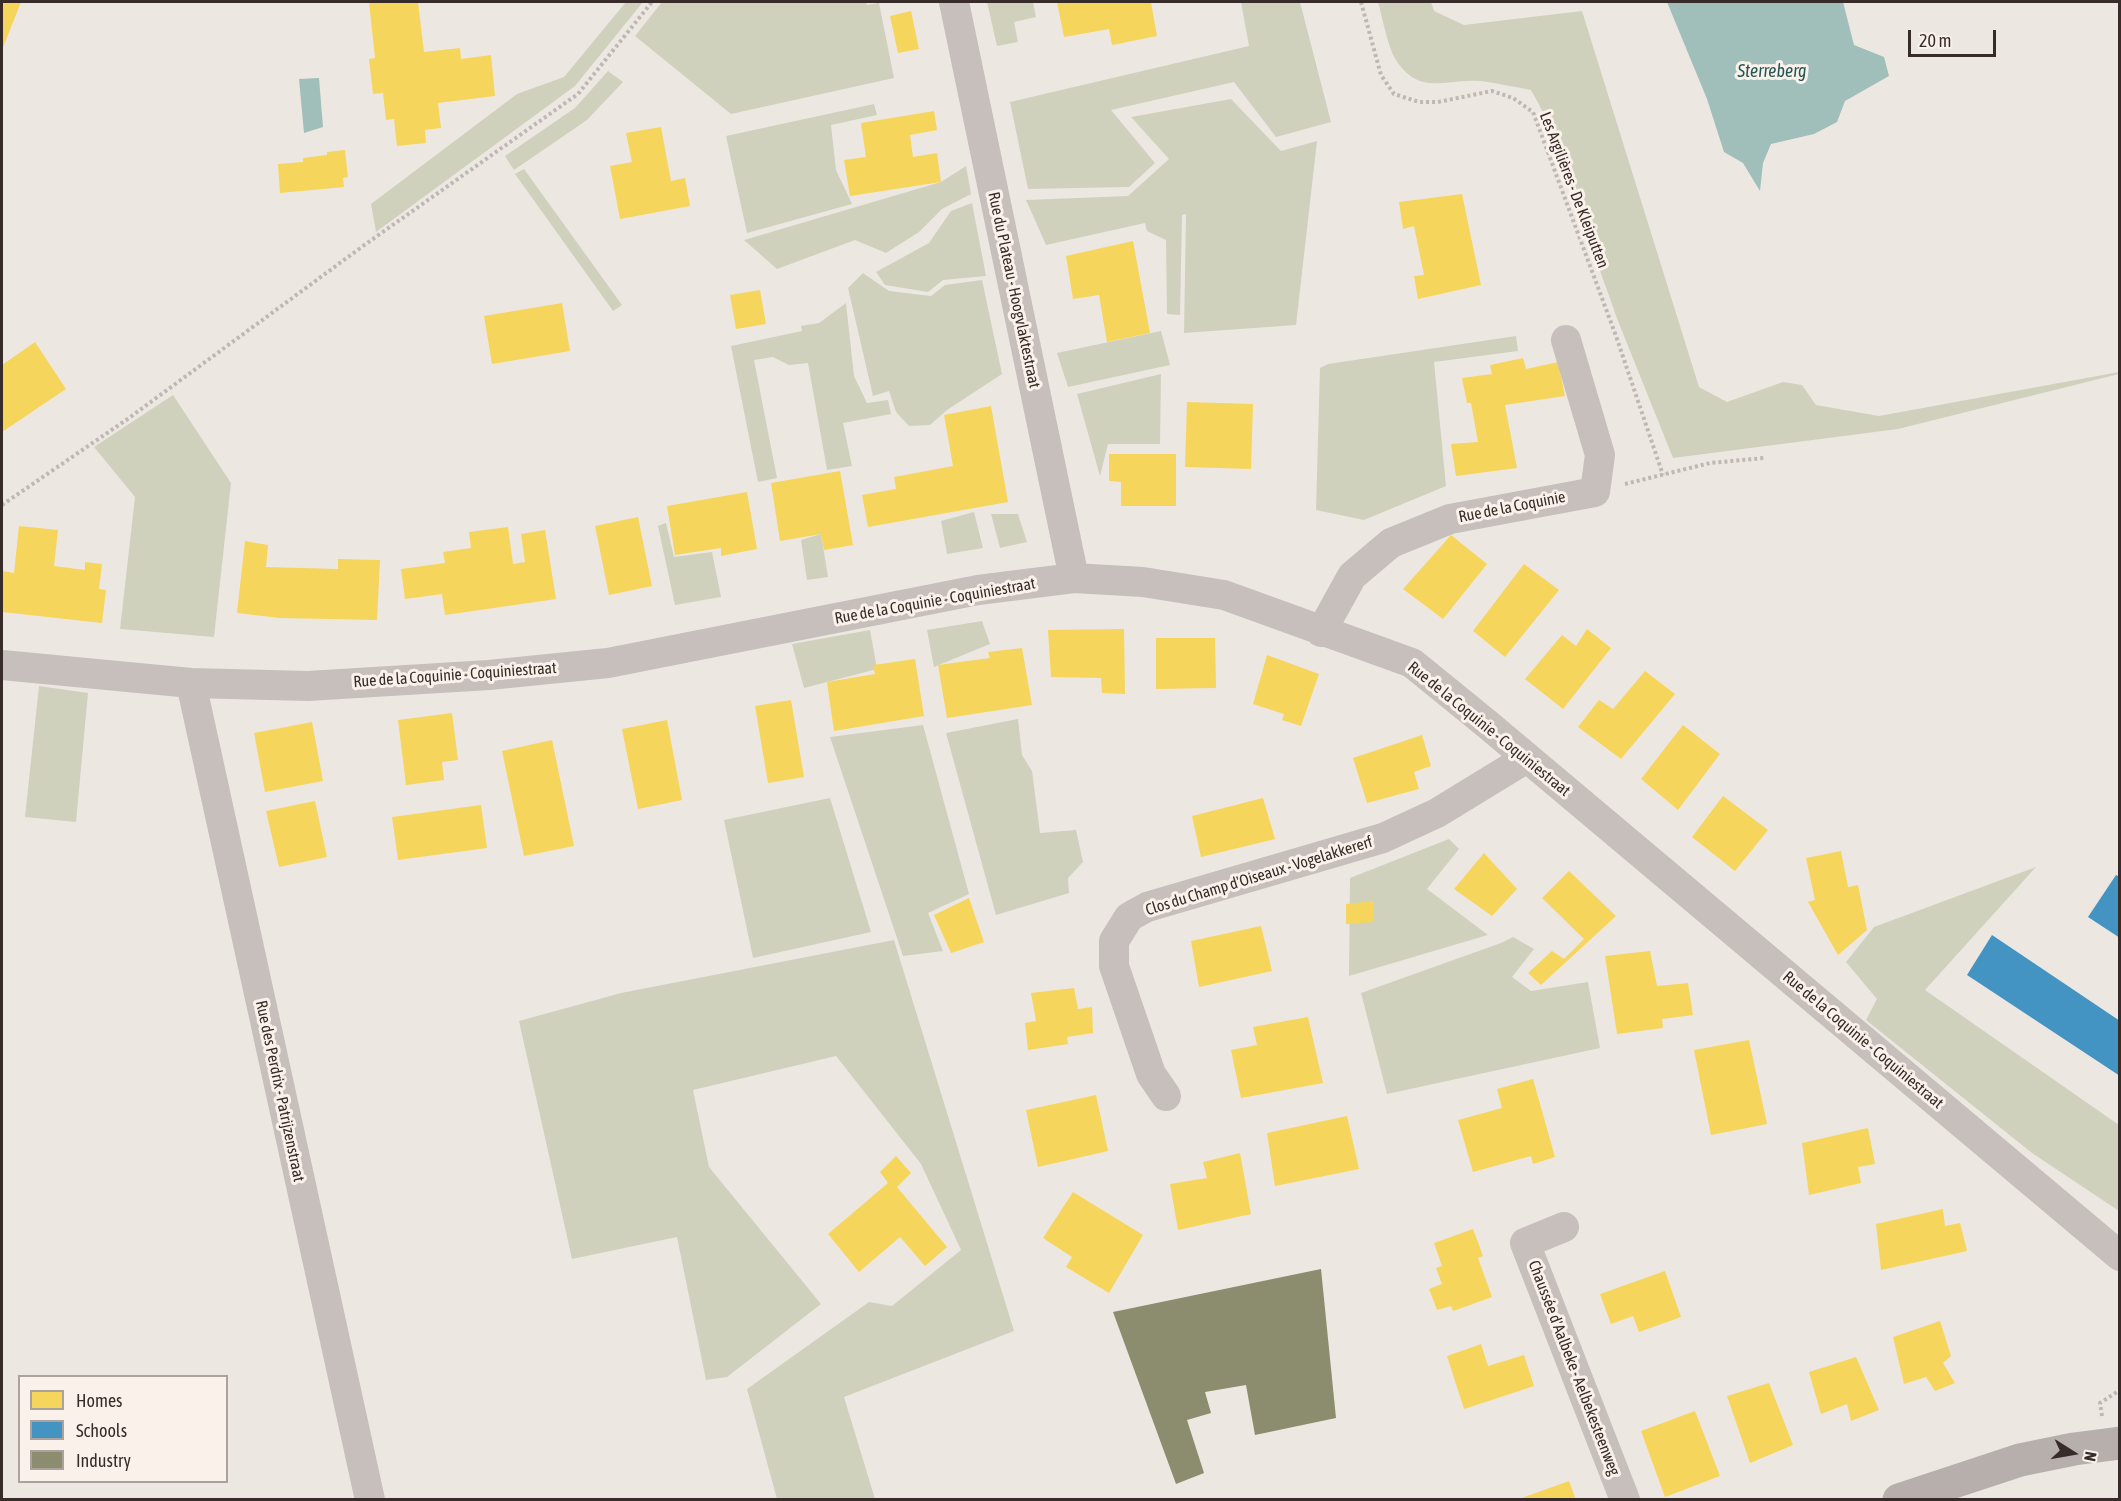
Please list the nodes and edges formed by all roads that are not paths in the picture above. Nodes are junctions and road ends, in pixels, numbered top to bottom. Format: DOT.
graph roads {
  1 [pos="954,2"];
  2 [pos="1566,340"];
  3 [pos="1074,578"];
  4 [pos="1321,632"];
  5 [pos="2,665"];
  6 [pos="191,683"];
  7 [pos="1527,758"];
  8 [pos="1166,1096"];
  9 [pos="1564,1227"];
  10 [pos="2118,1258"];
  11 [pos="2120,1443"];
  12 [pos="370,1500"];
  13 [pos="1625,1500"];
  14 [pos="1899,1500"];
  1 -- 3 [label="street, Rue du Plateau - Hoogvlaktestraat"];
  2 -- 4 [label="street, Rue de la Coquinie"];
  3 -- 4 [label="street, Rue de la Coquinie - Coquiniestraat"];
  3 -- 6 [label="street, Rue de la Coquinie - Coquiniestraat"];
  4 -- 7 [label="street, Rue de la Coquinie - Coquiniestraat"];
  5 -- 6 [label="street, Rue de la Coquinie - Coquiniestraat"];
  6 -- 12 [label="street, Rue des Perdrix - Patrijzenstraat"];
  7 -- 8 [label="street, Clos du Champ d'Oiseaux - Vogelakkererf"];
  7 -- 10 [label="street, Rue de la Coquinie - Coquiniestraat"];
  9 -- 13 [label="street, Chaussée d'Aalbeke - Aelbekesteenweg"];
  11 -- 14 [label="main road"];
}
